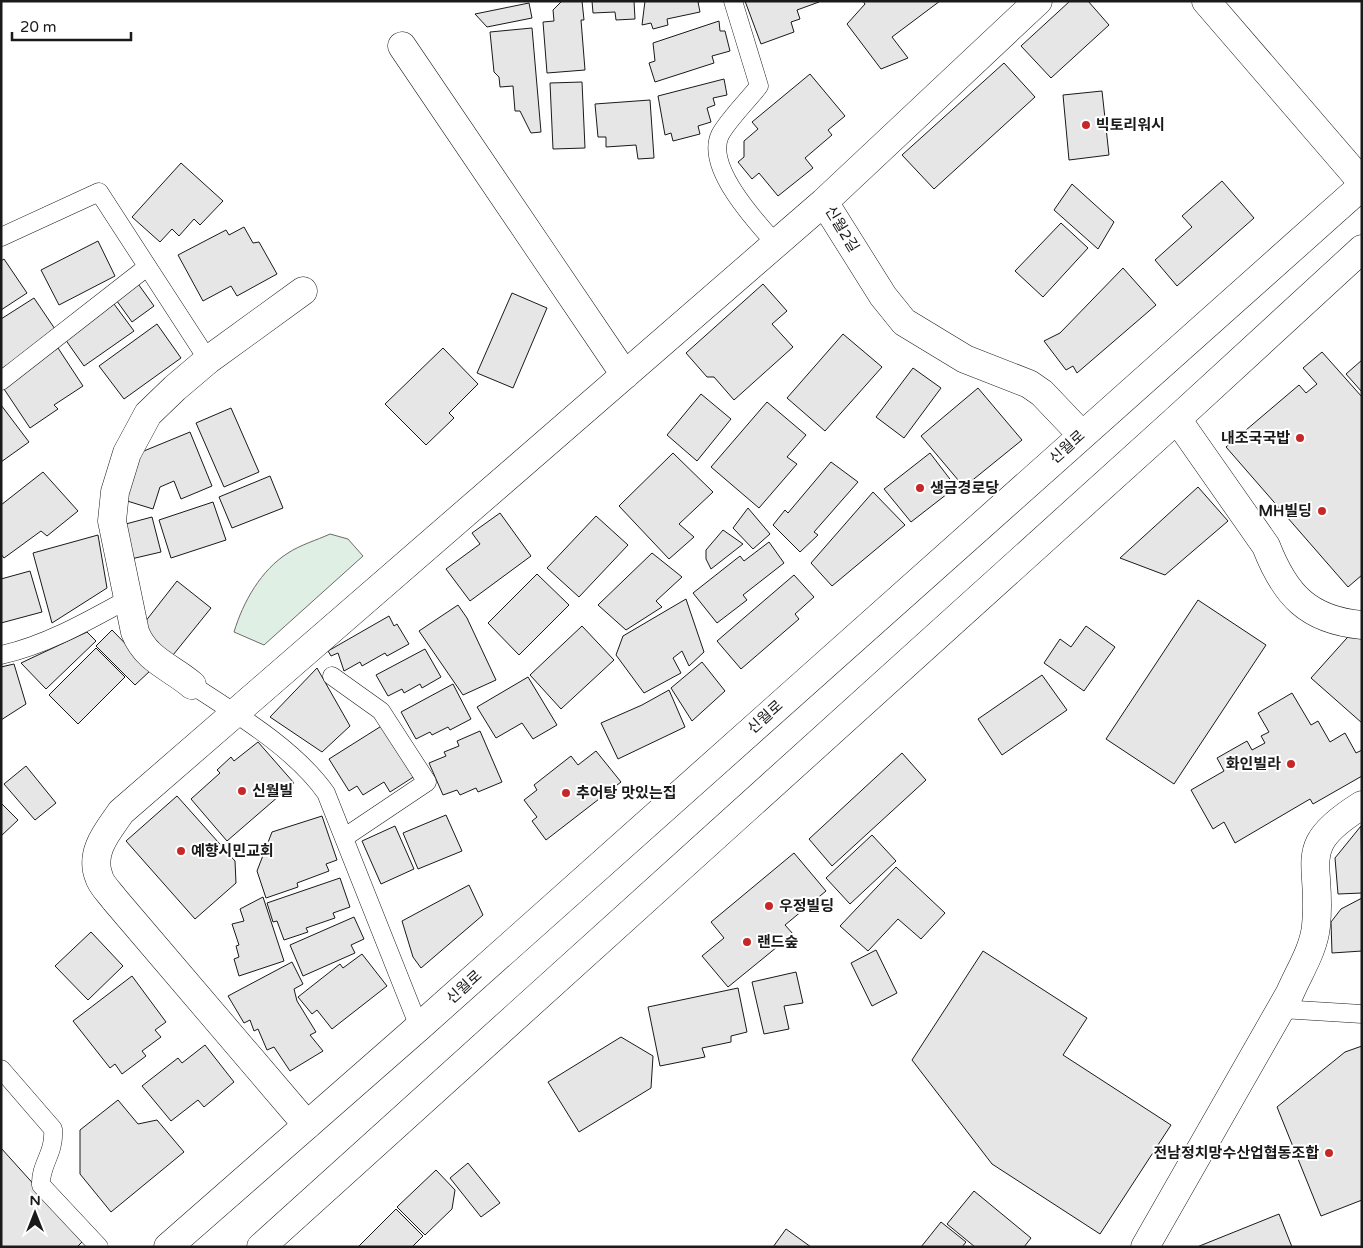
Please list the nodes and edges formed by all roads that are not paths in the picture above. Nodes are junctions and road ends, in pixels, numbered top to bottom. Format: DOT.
graph roads {
  1 [pos="733,1"];
  2 [pos="1038,1"];
  3 [pos="1206,1"];
  4 [pos="402,46"];
  5 [pos="1362,182"];
  6 [pos="1362,186"];
  7 [pos="824,202"];
  8 [pos="1,236"];
  9 [pos="776,244"];
  10 [pos="1362,249"];
  11 [pos="147,266"];
  12 [pos="303,291"];
  13 [pos="208,360"];
  14 [pos="625,375"];
  15 [pos="1,381"];
  16 [pos="1177,419"];
  17 [pos="1081,434"];
  18 [pos="128,600"];
  19 [pos="1362,625"];
  20 [pos="1,655"];
  21 [pos="332,676"];
  22 [pos="192,685"];
  23 [pos="235,714"];
  24 [pos="1362,805"];
  25 [pos="345,837"];
  26 [pos="1281,1009"];
  27 [pos="1362,1014"];
  28 [pos="420,1027"];
  29 [pos="1,1069"];
  30 [pos="307,1125"];
  31 [pos="99,1247"];
  32 [pos="168,1247"];
  33 [pos="261,1247"];
  34 [pos="1145,1247"];
  1 -- 9 [label="lane"];
  2 -- 7 [label="street, 신월2길"];
  3 -- 5 [label="street"];
  4 -- 14 [label="street"];
  6 -- 17 [label="street, 신월로"];
  7 -- 9 [label="street"];
  7 -- 17 [label="street, 신월2길"];
  8 -- 11 [label="lane"];
  9 -- 14 [label="street"];
  10 -- 16 [label="street"];
  11 -- 13 [label="lane"];
  11 -- 15 [label="lane"];
  12 -- 13 [label="street"];
  13 -- 18 [label="street"];
  14 -- 23 [label="street"];
  16 -- 19 [label="street"];
  16 -- 33 [label="street"];
  17 -- 28 [label="street, 신월로"];
  18 -- 20 [label="lane"];
  18 -- 22 [label="street"];
  21 -- 25 [label="lane"];
  22 -- 23 [label="lane"];
  23 -- 25 [label="lane"];
  23 -- 30 [label="street"];
  24 -- 26 [label="street"];
  25 -- 28 [label="lane"];
  26 -- 27 [label="lane"];
  26 -- 34 [label="street"];
  28 -- 30 [label="street, 신월로"];
  29 -- 31 [label="lane"];
  30 -- 32 [label="street, 신월로"];
}
